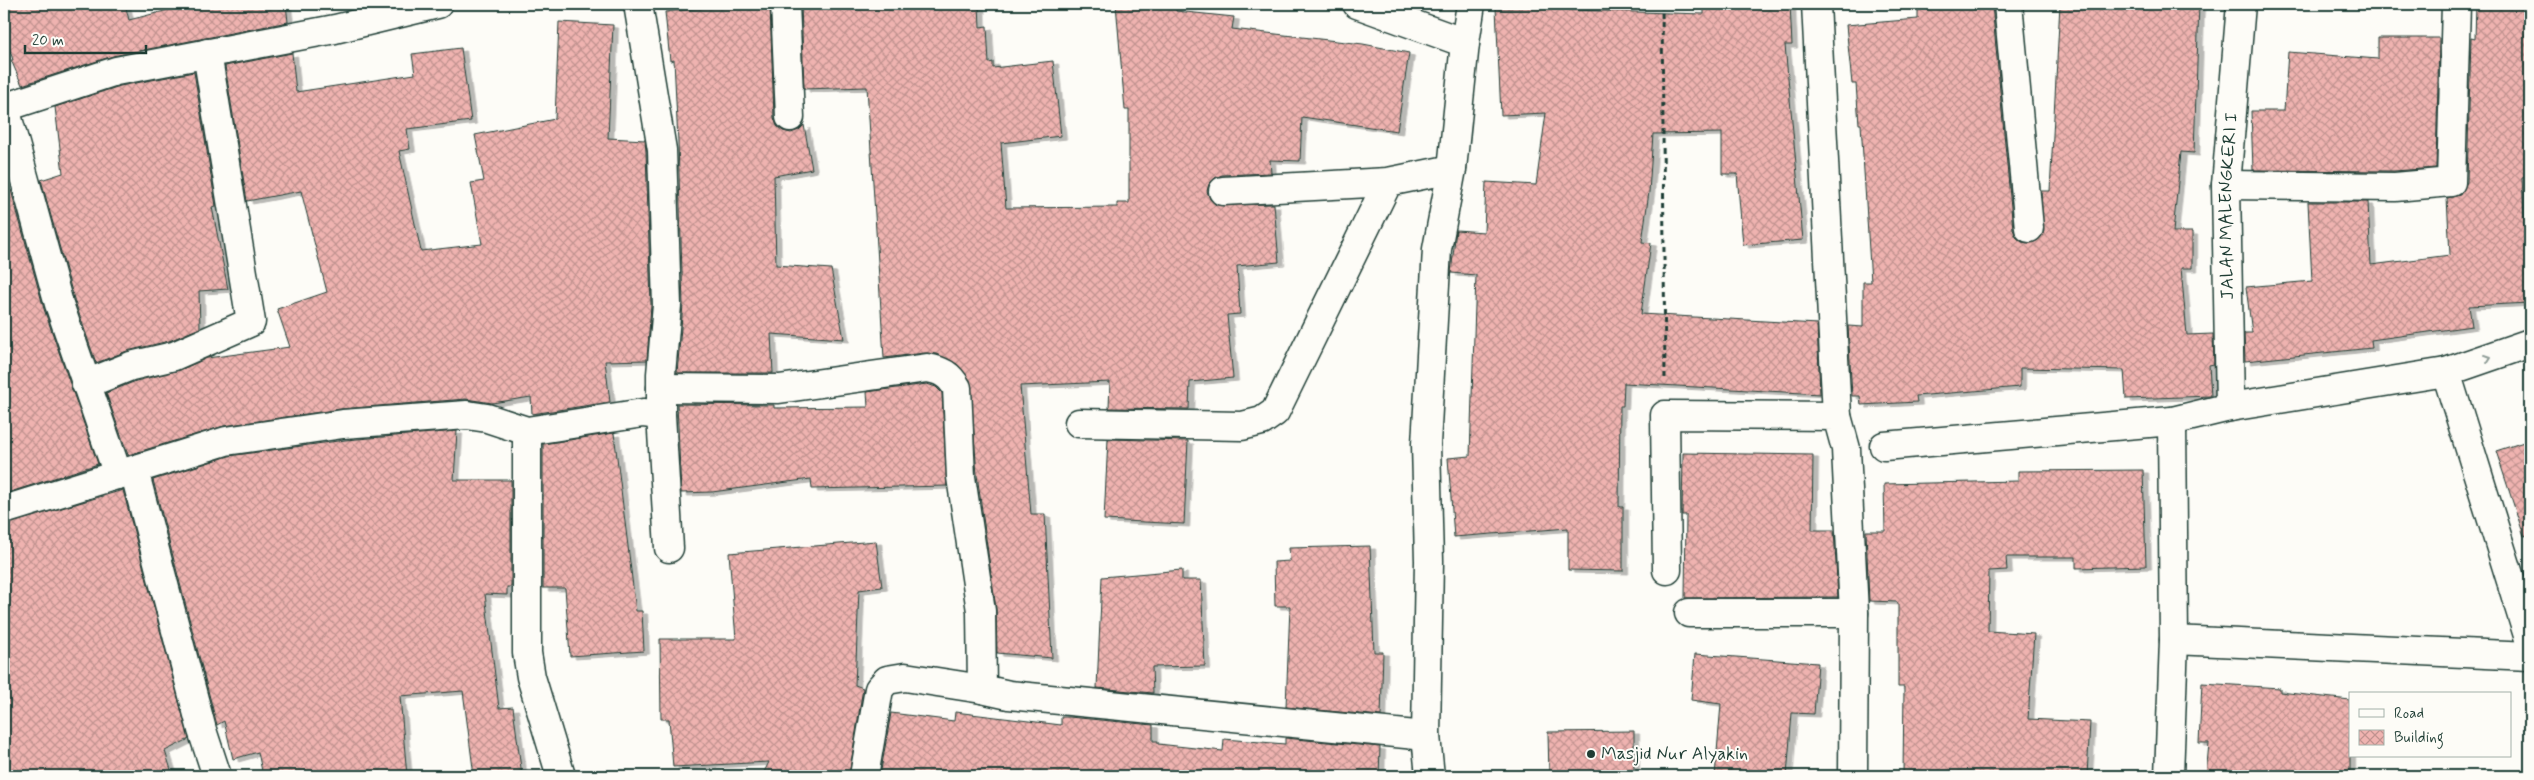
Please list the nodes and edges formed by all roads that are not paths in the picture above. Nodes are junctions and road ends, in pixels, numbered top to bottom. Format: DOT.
graph roads {
  1 [pos="438,4"];
  2 [pos="638,4"];
  3 [pos="784,4"];
  4 [pos="1357,4"];
  5 [pos="1471,4"];
  6 [pos="1816,4"];
  7 [pos="2008,4"];
  8 [pos="2241,4"];
  9 [pos="2456,4"];
  10 [pos="1465,43"];
  11 [pos="207,54"];
  12 [pos="5,106"];
  13 [pos="790,117"];
  14 [pos="1452,169"];
  15 [pos="1388,182"];
  16 [pos="2226,185"];
  17 [pos="1223,191"];
  18 [pos="2029,228"];
  19 [pos="2530,343"];
  20 [pos="2446,372"];
  21 [pos="86,384"];
  22 [pos="661,388"];
  23 [pos="2230,407"];
  24 [pos="662,415"];
  25 [pos="1837,416"];
  26 [pos="2172,421"];
  27 [pos="1079,423"];
  28 [pos="527,431"];
  29 [pos="1884,446"];
  30 [pos="126,473"];
  31 [pos="4,510"];
  32 [pos="669,548"];
  33 [pos="1667,570"];
  34 [pos="1689,613"];
  35 [pos="1854,614"];
  36 [pos="2174,640"];
  37 [pos="2530,642"];
  38 [pos="2530,656"];
  39 [pos="982,689"];
  40 [pos="1426,736"];
  41 [pos="217,776"];
  42 [pos="561,776"];
  43 [pos="864,776"];
  44 [pos="1430,776"];
  45 [pos="1853,776"];
  46 [pos="2169,776"];
  1 -- 11 [label="street"];
  2 -- 22 [label="street"];
  3 -- 13 [label="street"];
  4 -- 10 [label="street"];
  5 -- 10 [label="street"];
  6 -- 25 [label="street"];
  7 -- 18 [label="street"];
  8 -- 16 [label="street, JALAN MALENGKERI I"];
  9 -- 16 [label="street"];
  10 -- 14 [label="street"];
  11 -- 12 [label="street"];
  11 -- 21 [label="street"];
  12 -- 21 [label="street"];
  14 -- 15 [label="street"];
  14 -- 40 [label="street"];
  15 -- 17 [label="street"];
  15 -- 27 [label="street"];
  16 -- 23 [label="street, JALAN MALENGKERI I"];
  20 -- 19 [label="street, one-way"];
  20 -- 23 [label="street"];
  20 -- 37 [label="street"];
  21 -- 30 [label="street"];
  22 -- 24 [label="street"];
  22 -- 39 [label="street"];
  23 -- 26 [label="street"];
  24 -- 28 [label="street"];
  24 -- 32 [label="street"];
  25 -- 33 [label="street"];
  25 -- 35 [label="street"];
  26 -- 29 [label="street"];
  26 -- 36 [label="street"];
  28 -- 30 [label="street"];
  28 -- 42 [label="street"];
  30 -- 31 [label="street"];
  30 -- 41 [label="street"];
  34 -- 35 [label="street"];
  35 -- 45 [label="street"];
  36 -- 38 [label="street"];
  36 -- 46 [label="street"];
  39 -- 40 [label="street"];
  39 -- 43 [label="street"];
  40 -- 44 [label="street"];
}
